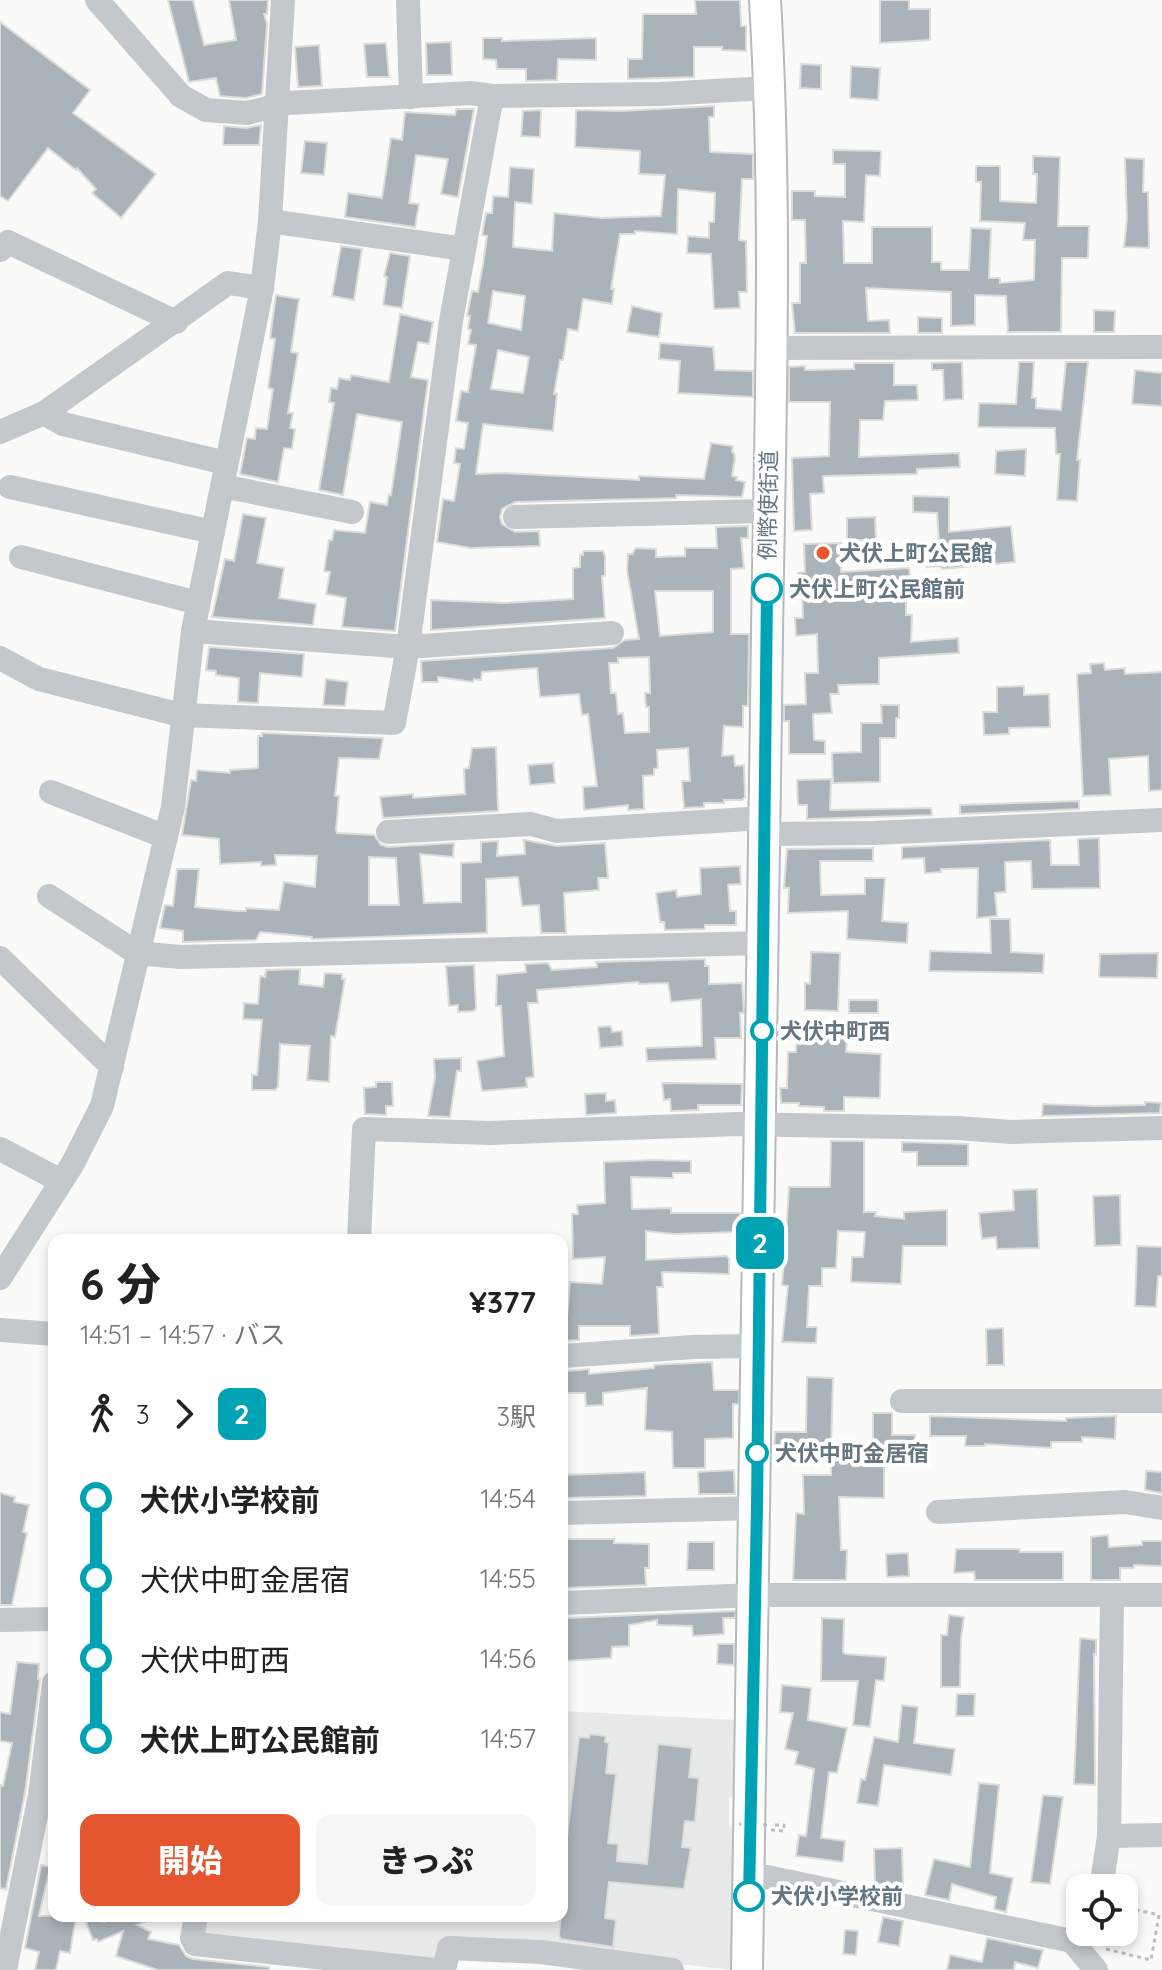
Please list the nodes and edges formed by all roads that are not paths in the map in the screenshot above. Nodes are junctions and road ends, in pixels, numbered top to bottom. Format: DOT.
graph roads {
  1 [pos="97,0"];
  2 [pos="283,0"];
  3 [pos="408,0"];
  4 [pos="765,0"];
  5 [pos="770,88"];
  6 [pos="492,96"];
  7 [pos="411,97"];
  8 [pos="275,108"];
  9 [pos="270,221"];
  10 [pos="464,249"];
  11 [pos="0,250"];
  12 [pos="262,288"];
  13 [pos="176,322"];
  14 [pos="1162,347"];
  15 [pos="770,348"];
  16 [pos="44,413"];
  17 [pos="0,432"];
  18 [pos="224,475"];
  19 [pos="10,487"];
  20 [pos="768,511"];
  21 [pos="352,512"];
  22 [pos="515,517"];
  23 [pos="213,532"];
  24 [pos="21,557"];
  25 [pos="198,603"];
  26 [pos="193,631"];
  27 [pos="612,633"];
  28 [pos="408,647"];
  29 [pos="0,658"];
  30 [pos="181,715"];
  31 [pos="51,792"];
  32 [pos="1162,820"];
  33 [pos="765,826"];
  34 [pos="388,832"];
  35 [pos="166,837"];
  36 [pos="49,896"];
  37 [pos="763,943"];
  38 [pos="137,953"];
  39 [pos="0,958"];
  40 [pos="112,1067"];
  41 [pos="761,1125"];
  42 [pos="1162,1128"];
  43 [pos="0,1149"];
  44 [pos="61,1181"];
  45 [pos="359,1234"];
  46 [pos="0,1278"];
  47 [pos="0,1330"];
  48 [pos="48,1334"];
  49 [pos="758,1346"];
  50 [pos="568,1356"];
  51 [pos="902,1401"];
  52 [pos="1162,1401"];
  53 [pos="757,1508"];
  54 [pos="1162,1508"];
  55 [pos="938,1512"];
  56 [pos="568,1513"];
  57 [pos="755,1595"];
  58 [pos="1162,1595"];
  59 [pos="1112,1597"];
  60 [pos="568,1603"];
  61 [pos="48,1619"];
  62 [pos="0,1620"];
  63 [pos="48,1754"];
  64 [pos="45,1810"];
  65 [pos="1162,1835"];
  66 [pos="1109,1836"];
  67 [pos="1103,1874"];
  68 [pos="749,1878"];
  69 [pos="195,1922"];
  70 [pos="1066,1931"];
  71 [pos="1083,1946"];
  72 [pos="5,1970"];
  73 [pos="435,1970"];
  74 [pos="444,1970"];
  75 [pos="672,1970"];
  76 [pos="747,1970"];
  77 [pos="1096,1970"];
  1 -- 8 [label="street"];
  2 -- 8 [label="street"];
  3 -- 7 [label="street"];
  4 -- 5 [label="main road, 例幣使街道"];
  5 -- 6 [label="street"];
  5 -- 15 [label="main road, 例幣使街道"];
  6 -- 7 [label="street"];
  6 -- 10 [label="street"];
  7 -- 8 [label="street"];
  8 -- 9 [label="street"];
  9 -- 10 [label="street"];
  9 -- 12 [label="street"];
  10 -- 28 [label="street"];
  11 -- 13 [label="street"];
  12 -- 13 [label="street"];
  12 -- 18 [label="street"];
  13 -- 16 [label="street"];
  14 -- 15 [label="street"];
  15 -- 20 [label="main road, 例幣使街道"];
  16 -- 17 [label="street"];
  16 -- 18 [label="street"];
  18 -- 21 [label="street"];
  18 -- 23 [label="street"];
  19 -- 23 [label="street"];
  20 -- 22 [label="street"];
  20 -- 33 [label="main road, 例幣使街道"];
  23 -- 25 [label="street"];
  24 -- 25 [label="street"];
  25 -- 26 [label="street"];
  26 -- 28 [label="street"];
  26 -- 30 [label="street"];
  27 -- 28 [label="street"];
  28 -- 30 [label="street"];
  29 -- 30 [label="street"];
  30 -- 35 [label="street"];
  31 -- 35 [label="street"];
  32 -- 33 [label="street"];
  33 -- 34 [label="street"];
  33 -- 37 [label="main road, 例幣使街道"];
  35 -- 38 [label="street"];
  36 -- 38 [label="street"];
  37 -- 38 [label="street"];
  37 -- 41 [label="main road, 例幣使街道"];
  38 -- 40 [label="street"];
  39 -- 40 [label="street"];
  40 -- 44 [label="street"];
  41 -- 42 [label="street"];
  41 -- 45 [label="street"];
  41 -- 49 [label="main road, 例幣使街道"];
  43 -- 44 [label="street"];
  44 -- 46 [label="street"];
  47 -- 48 [label="street"];
  49 -- 50 [label="street"];
  49 -- 53 [label="main road, 例幣使街道"];
  51 -- 52 [label="street"];
  53 -- 56 [label="street"];
  53 -- 57 [label="main road, 例幣使街道"];
  54 -- 55 [label="street"];
  57 -- 59 [label="street"];
  57 -- 60 [label="street"];
  57 -- 68 [label="main road, 例幣使街道"];
  58 -- 59 [label="street"];
  59 -- 66 [label="street"];
  61 -- 62 [label="street"];
  63 -- 64 [label="street"];
  64 -- 72 [label="street"];
  65 -- 66 [label="street"];
  66 -- 67 [label="street"];
  68 -- 70 [label="street"];
  68 -- 76 [label="main road, 例幣使街道"];
  69 -- 73 [label="street"];
  71 -- 77 [label="street"];
  74 -- 75 [label="street"];
}
